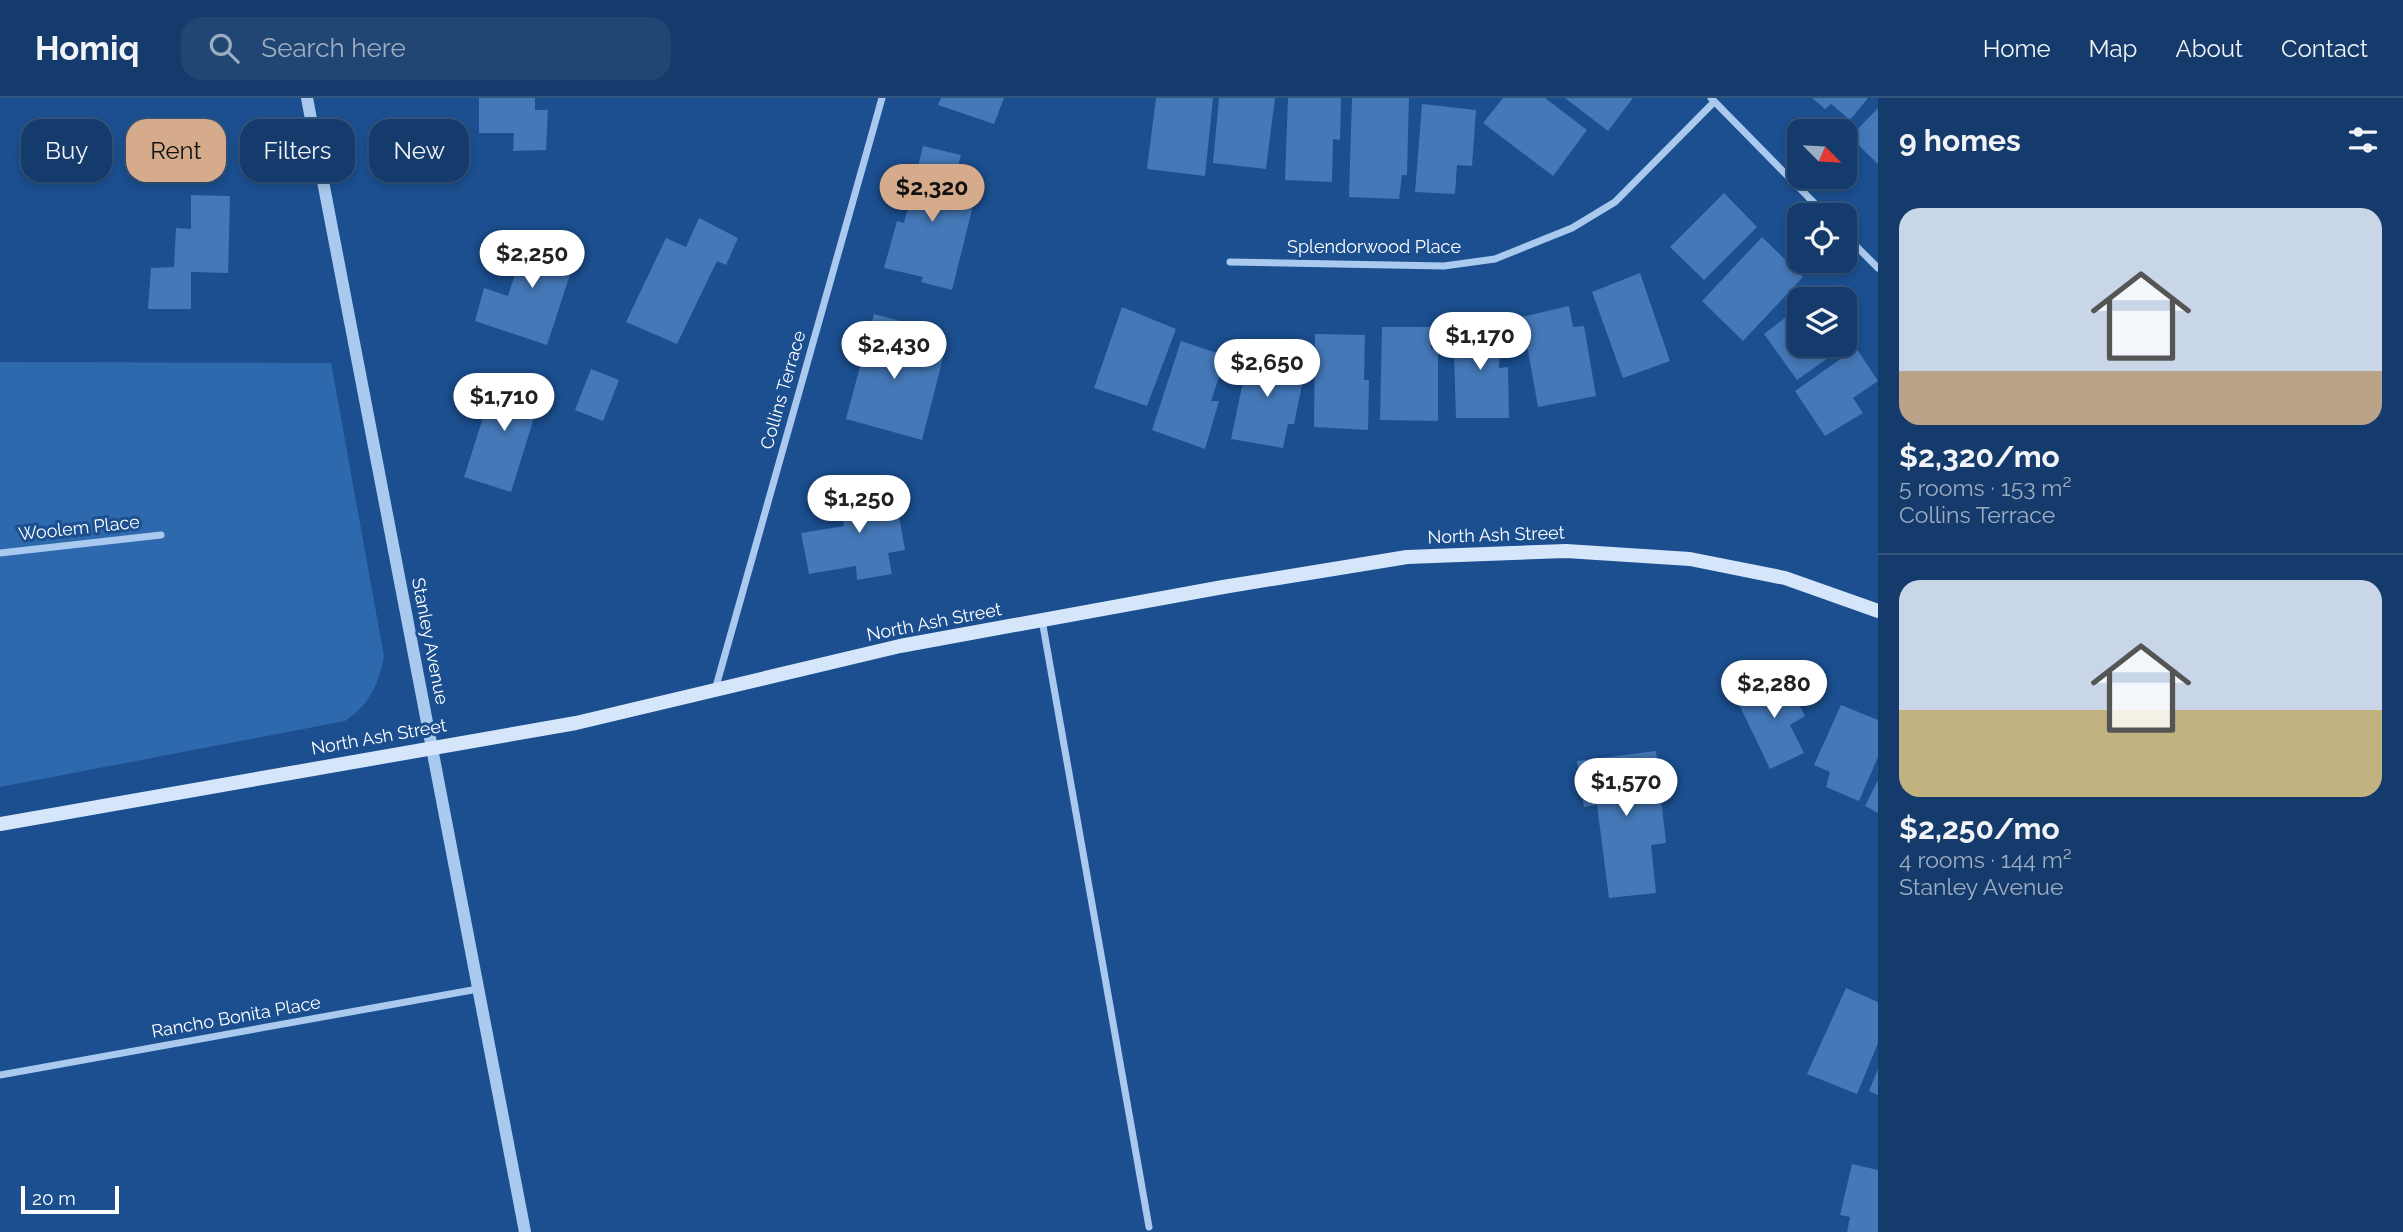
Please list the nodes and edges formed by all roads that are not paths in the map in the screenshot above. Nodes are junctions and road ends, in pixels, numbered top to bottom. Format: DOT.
graph roads {
  1 [pos="307,98"];
  2 [pos="882,98"];
  3 [pos="1712,100"];
  4 [pos="1814,203"];
  5 [pos="1857,247"];
  6 [pos="1230,262"];
  7 [pos="1878,268"];
  8 [pos="161,535"];
  9 [pos="0,553"];
  10 [pos="1878,611"];
  11 [pos="1042,619"];
  12 [pos="715,690"];
  13 [pos="433,747"];
  14 [pos="0,824"];
  15 [pos="478,989"];
  16 [pos="0,1075"];
  17 [pos="1149,1227"];
  18 [pos="525,1232"];
  1 -- 13 [label="street, Stanley Avenue"];
  2 -- 12 [label="street, Collins Terrace"];
  3 -- 4 [label="street"];
  3 -- 6 [label="street, Splendorwood Place"];
  5 -- 7 [label="street"];
  8 -- 9 [label="street, Woolem Place"];
  10 -- 11 [label="main road, North Ash Street"];
  11 -- 12 [label="main road, North Ash Street"];
  11 -- 17 [label="street"];
  12 -- 13 [label="main road, North Ash Street"];
  13 -- 14 [label="main road, North Ash Street"];
  13 -- 15 [label="street, Stanley Avenue"];
  15 -- 16 [label="street, Rancho Bonita Place"];
  15 -- 18 [label="street, Stanley Avenue"];
}
